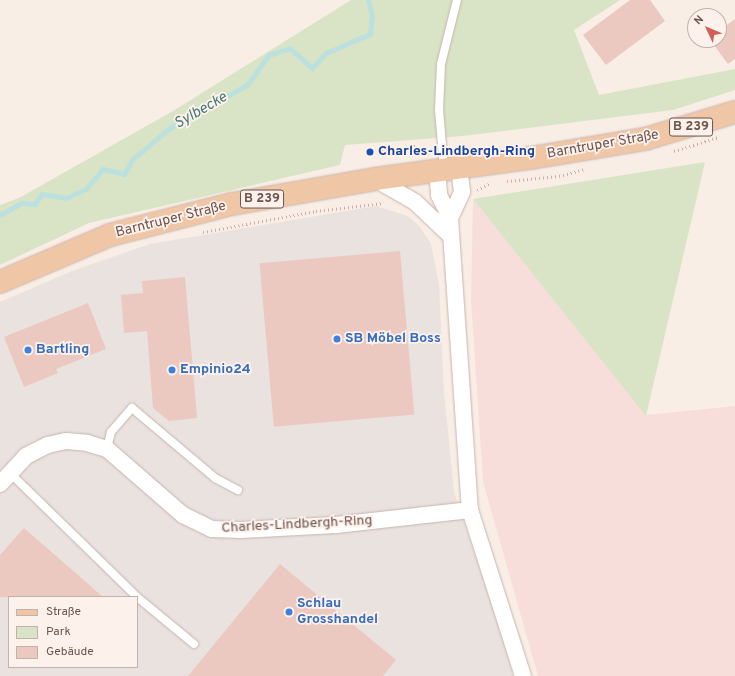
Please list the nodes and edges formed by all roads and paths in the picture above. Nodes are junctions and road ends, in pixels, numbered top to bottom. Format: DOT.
graph roads {
  1 [pos="457,0"];
  2 [pos="735,112"];
  3 [pos="416,146"];
  4 [pos="370,152"];
  5 [pos="447,169"];
  6 [pos="375,179"];
  7 [pos="388,203"];
  8 [pos="450,218"];
  9 [pos="198,232"];
  10 [pos="451,236"];
  11 [pos="0,282"];
  12 [pos="106,449"];
  13 [pos="5,478"];
  14 [pos="238,490"];
  15 [pos="470,510"];
  16 [pos="136,596"];
  17 [pos="138,598"];
  18 [pos="194,644"];
  19 [pos="523,676"];
  1 -- 5 [label="lane"];
  2 -- 5 [label="main road, Barntruper Straße / B 239"];
  3 -- 4 [label="path"];
  5 -- 6 [label="main road, Barntruper Straße / B 239"];
  5 -- 8 [label="street"];
  5 -- 8 [label="street"];
  6 -- 10 [label="street"];
  6 -- 11 [label="main road, Barntruper Straße / B 239"];
  7 -- 9 [label="path"];
  8 -- 10 [label="street"];
  10 -- 15 [label="street"];
  12 -- 13 [label="street, Charles-Lindbergh-Ring"];
  12 -- 14 [label="lane"];
  12 -- 15 [label="street, Charles-Lindbergh-Ring"];
  13 -- 16 [label="lane"];
  15 -- 19 [label="street"];
  17 -- 18 [label="lane"];
}
